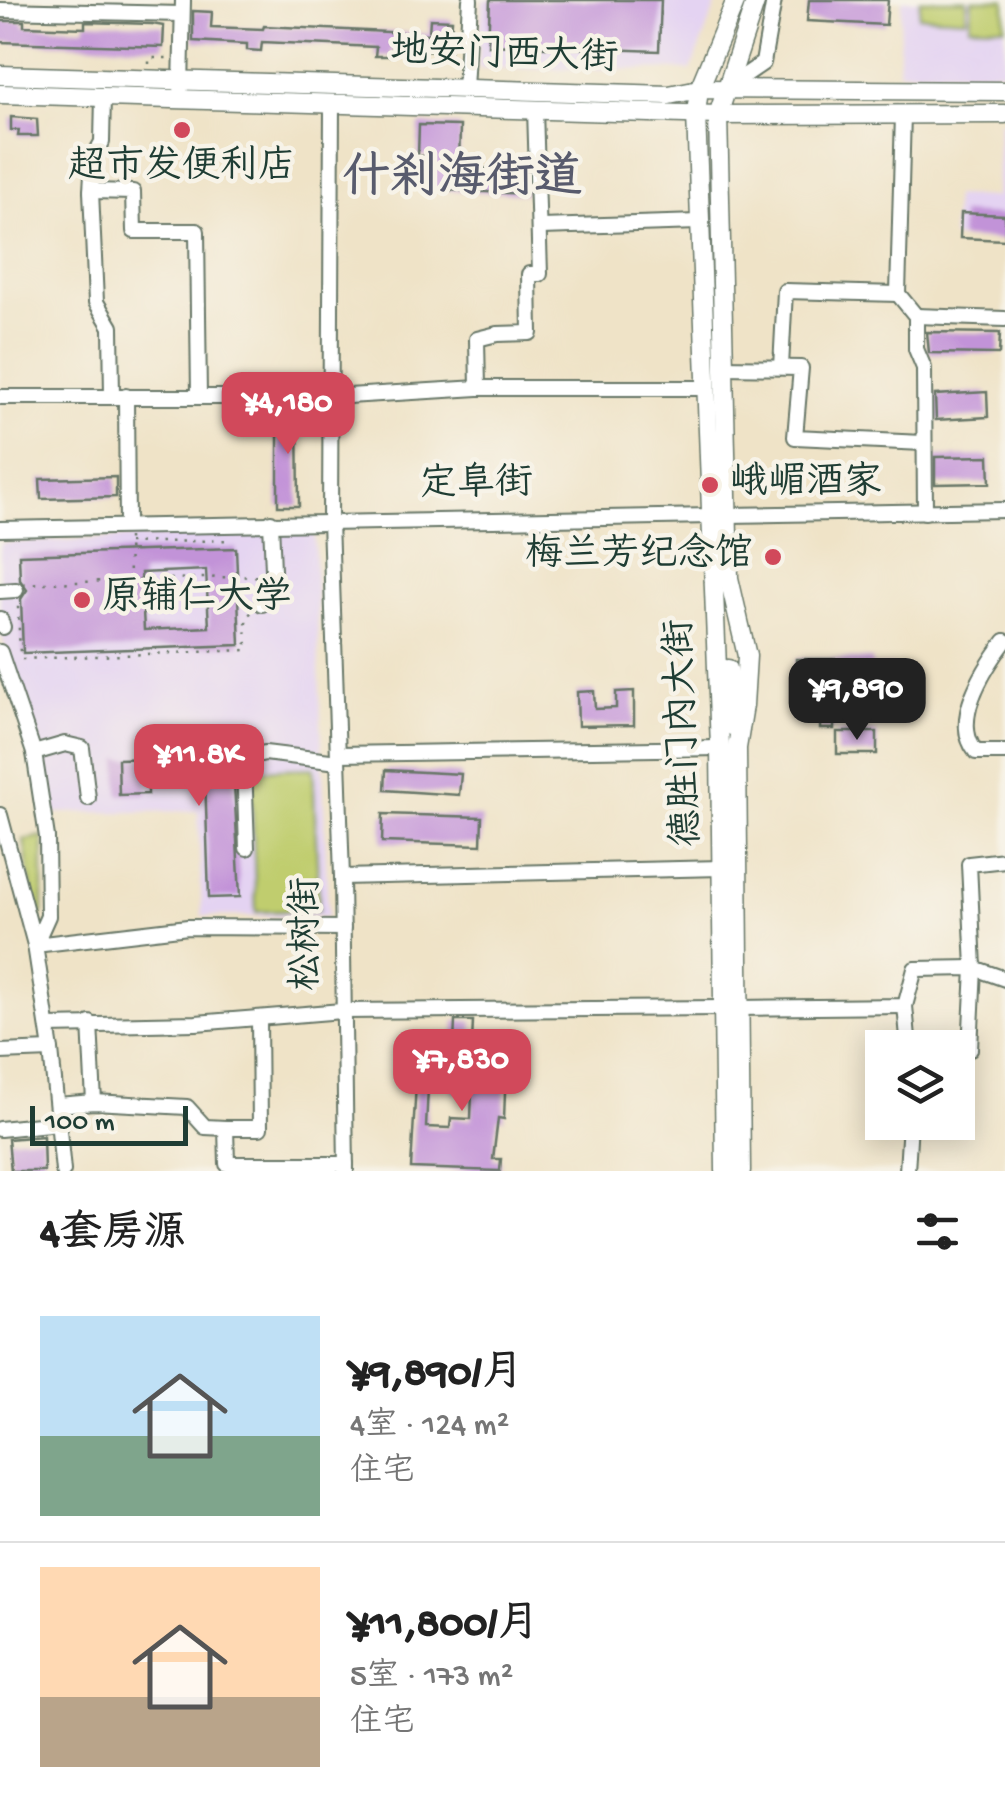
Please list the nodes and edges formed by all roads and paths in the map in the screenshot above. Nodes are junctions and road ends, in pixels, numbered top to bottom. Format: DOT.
graph roads {
  1 [pos="470,0"];
  2 [pos="736,0"];
  3 [pos="756,0"];
  4 [pos="774,0"];
  5 [pos="182,7"];
  6 [pos="0,10"];
  7 [pos="0,75"];
  8 [pos="180,79"];
  9 [pos="465,88"];
  10 [pos="700,88"];
  11 [pos="725,90"];
  12 [pos="1005,91"];
  13 [pos="0,94"];
  14 [pos="104,96"];
  15 [pos="182,99"];
  16 [pos="332,102"];
  17 [pos="535,109"];
  18 [pos="696,114"];
  19 [pos="903,114"];
  20 [pos="1005,114"];
  21 [pos="718,115"];
  22 [pos="91,192"];
  23 [pos="699,222"];
  24 [pos="541,227"];
  25 [pos="898,294"];
  26 [pos="916,316"];
  27 [pos="1005,319"];
  28 [pos="722,367"];
  29 [pos="781,368"];
  30 [pos="478,388"];
  31 [pos="705,388"];
  32 [pos="119,396"];
  33 [pos="0,397"];
  34 [pos="199,397"];
  35 [pos="332,397"];
  36 [pos="923,442"];
  37 [pos="718,471"];
  38 [pos="1005,510"];
  39 [pos="925,512"];
  40 [pos="720,516"];
  41 [pos="330,521"];
  42 [pos="271,522"];
  43 [pos="127,526"];
  44 [pos="0,528"];
  45 [pos="231,540"];
  46 [pos="128,542"];
  47 [pos="721,578"];
  48 [pos="129,580"];
  49 [pos="8,590"];
  50 [pos="262,604"];
  51 [pos="1005,641"];
  52 [pos="0,652"];
  53 [pos="728,748"];
  54 [pos="34,752"];
  55 [pos="1005,752"];
  56 [pos="338,758"];
  57 [pos="88,798"];
  58 [pos="0,815"];
  59 [pos="246,848"];
  60 [pos="1005,860"];
  61 [pos="722,868"];
  62 [pos="342,876"];
  63 [pos="343,928"];
  64 [pos="34,946"];
  65 [pos="974,968"];
  66 [pos="1005,979"];
  67 [pos="906,1006"];
  68 [pos="731,1008"];
  69 [pos="342,1011"];
  70 [pos="259,1018"];
  71 [pos="90,1023"];
  72 [pos="48,1026"];
  73 [pos="907,1030"];
  74 [pos="971,1030"];
  75 [pos="51,1050"];
  76 [pos="0,1052"];
  77 [pos="94,1102"];
  78 [pos="57,1105"];
  79 [pos="58,1124"];
  80 [pos="226,1128"];
  81 [pos="0,1129"];
  82 [pos="909,1140"];
  83 [pos="346,1168"];
  84 [pos="63,1171"];
  85 [pos="725,1171"];
  86 [pos="741,1171"];
  87 [pos="907,1171"];
  1 -- 9 [label="street"];
  2 -- 10 [label="main road, 德胜门内大街"];
  3 -- 11 [label="main road, 德胜门内大街"];
  4 -- 11 [label="street"];
  5 -- 6 [label="street"];
  5 -- 8 [label="street"];
  7 -- 8 [label="main road, 地安门西大街"];
  8 -- 9 [label="main road, 地安门西大街"];
  8 -- 15 [label="street"];
  9 -- 10 [label="main road, 地安门西大街"];
  10 -- 11 [label="main road, 地安门西大街"];
  10 -- 18 [label="main road, 德胜门内大街"];
  11 -- 12 [label="main road, 地安门西大街"];
  11 -- 21 [label="main road, 德胜门内大街"];
  13 -- 14 [label="main road, 地安门西大街"];
  14 -- 15 [label="main road, 地安门西大街"];
  14 -- 22 [label="street"];
  15 -- 16 [label="main road, 地安门西大街"];
  16 -- 17 [label="main road, 地安门西大街"];
  16 -- 35 [label="street, 松树街"];
  17 -- 18 [label="main road, 地安门西大街"];
  17 -- 24 [label="street"];
  18 -- 21 [label="main road, 地安门西大街"];
  18 -- 23 [label="main road, 德胜门内大街"];
  19 -- 20 [label="main road, 地安门西大街"];
  19 -- 21 [label="main road, 地安门西大街"];
  19 -- 25 [label="street"];
  21 -- 28 [label="main road, 德胜门内大街"];
  22 -- 32 [label="street"];
  22 -- 34 [label="street"];
  23 -- 24 [label="street"];
  23 -- 31 [label="main road, 德胜门内大街"];
  24 -- 30 [label="street"];
  25 -- 26 [label="street"];
  25 -- 29 [label="street"];
  26 -- 27 [label="street"];
  26 -- 36 [label="street"];
  28 -- 29 [label="street"];
  28 -- 37 [label="main road, 德胜门内大街"];
  29 -- 36 [label="street"];
  30 -- 31 [label="street"];
  30 -- 35 [label="street"];
  31 -- 37 [label="main road, 德胜门内大街"];
  32 -- 33 [label="street"];
  32 -- 34 [label="street"];
  32 -- 43 [label="street"];
  34 -- 35 [label="street"];
  35 -- 41 [label="street, 松树街"];
  36 -- 39 [label="street"];
  37 -- 40 [label="main road, 德胜门内大街"];
  38 -- 39 [label="street, 定阜街"];
  39 -- 40 [label="street, 定阜街"];
  40 -- 41 [label="street, 定阜街"];
  40 -- 47 [label="main road, 德胜门内大街"];
  41 -- 42 [label="street, 定阜街"];
  41 -- 56 [label="street, 松树街"];
  42 -- 43 [label="street, 定阜街"];
  42 -- 50 [label="street"];
  43 -- 44 [label="street, 定阜街"];
  43 -- 46 [label="path"];
  45 -- 46 [label="path"];
  46 -- 48 [label="path"];
  47 -- 53 [label="main road, 德胜门内大街"];
  47 -- 53 [label="main road, 德胜门内大街"];
  48 -- 49 [label="path"];
  48 -- 50 [label="path"];
  49 -- 50 [label="path"];
  51 -- 55 [label="street"];
  52 -- 54 [label="street"];
  53 -- 56 [label="street"];
  53 -- 61 [label="main road, 德胜门内大街"];
  53 -- 68 [label="main road, 德胜门内大街"];
  54 -- 57 [label="street"];
  54 -- 64 [label="street"];
  56 -- 59 [label="street"];
  56 -- 62 [label="street, 松树街"];
  58 -- 64 [label="street"];
  60 -- 65 [label="street"];
  61 -- 62 [label="street"];
  61 -- 68 [label="main road, 德胜门内大街"];
  62 -- 63 [label="street, 松树街"];
  63 -- 64 [label="street"];
  63 -- 69 [label="street, 松树街"];
  64 -- 72 [label="street"];
  65 -- 66 [label="street"];
  65 -- 67 [label="street"];
  65 -- 74 [label="street"];
  67 -- 68 [label="street"];
  67 -- 73 [label="street"];
  68 -- 69 [label="street"];
  68 -- 85 [label="main road, 德胜门内大街"];
  68 -- 86 [label="main road, 德胜门内大街"];
  69 -- 70 [label="street"];
  69 -- 83 [label="street, 松树街"];
  70 -- 71 [label="street"];
  70 -- 80 [label="street"];
  71 -- 72 [label="street"];
  71 -- 77 [label="street"];
  72 -- 75 [label="street"];
  75 -- 76 [label="street"];
  75 -- 78 [label="street"];
  77 -- 78 [label="street"];
  77 -- 80 [label="street"];
  78 -- 79 [label="street"];
  79 -- 81 [label="street"];
  79 -- 84 [label="street"];
  80 -- 83 [label="street"];
  82 -- 87 [label="street"];
}
